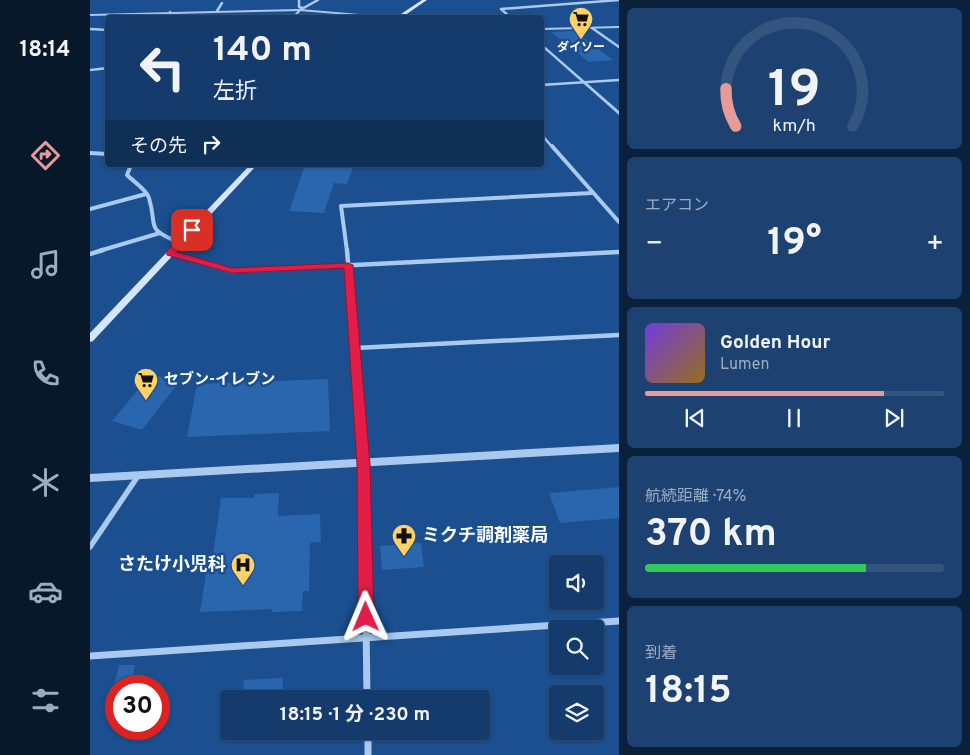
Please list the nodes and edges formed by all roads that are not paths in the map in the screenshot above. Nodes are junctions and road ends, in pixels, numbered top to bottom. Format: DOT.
graph roads {
  1 [pos="299,0"];
  2 [pos="318,0"];
  3 [pos="425,0"];
  4 [pos="566,0"];
  5 [pos="619,0"];
  6 [pos="222,3"];
  7 [pos="569,4"];
  8 [pos="302,9"];
  9 [pos="217,11"];
  10 [pos="90,15"];
  11 [pos="170,15"];
  12 [pos="296,15"];
  13 [pos="374,15"];
  14 [pos="401,15"];
  15 [pos="508,15"];
  16 [pos="619,27"];
  17 [pos="592,28"];
  18 [pos="90,29"];
  19 [pos="544,29"];
  20 [pos="105,30"];
  21 [pos="544,47"];
  22 [pos="619,47"];
  23 [pos="105,68"];
  24 [pos="90,70"];
  25 [pos="619,80"];
  26 [pos="583,82"];
  27 [pos="544,86"];
  28 [pos="619,114"];
  29 [pos="544,137"];
  30 [pos="90,153"];
  31 [pos="105,154"];
  32 [pos="130,167"];
  33 [pos="252,167"];
  34 [pos="592,193"];
  35 [pos="146,194"];
  36 [pos="90,209"];
  37 [pos="618,220"];
  38 [pos="160,233"];
  39 [pos="180,243"];
  40 [pos="619,252"];
  41 [pos="171,253"];
  42 [pos="90,254"];
  43 [pos="348,265"];
  44 [pos="619,335"];
  45 [pos="90,339"];
  46 [pos="355,348"];
  47 [pos="619,448"];
  48 [pos="364,464"];
  49 [pos="138,476"];
  50 [pos="90,478"];
  51 [pos="90,547"];
  52 [pos="619,622"];
  53 [pos="366,636"];
  54 [pos="90,656"];
  55 [pos="367,690"];
  56 [pos="368,740"];
  57 [pos="368,755"];
  1 -- 8 [label="street"];
  2 -- 8 [label="street"];
  3 -- 14 [label="main road"];
  4 -- 7 [label="street"];
  5 -- 7 [label="street"];
  6 -- 9 [label="street"];
  7 -- 15 [label="street"];
  8 -- 9 [label="street"];
  8 -- 12 [label="street"];
  8 -- 13 [label="street"];
  9 -- 11 [label="street"];
  10 -- 11 [label="street"];
  16 -- 17 [label="street"];
  17 -- 19 [label="street"];
  17 -- 22 [label="street"];
  18 -- 20 [label="street"];
  21 -- 26 [label="street"];
  23 -- 24 [label="street"];
  25 -- 26 [label="street"];
  26 -- 27 [label="street"];
  26 -- 28 [label="street"];
  29 -- 34 [label="street"];
  30 -- 31 [label="street"];
  32 -- 35 [label="street"];
  33 -- 39 [label="main road"];
  34 -- 37 [label="street"];
  34 -- 43 [label="street"];
  35 -- 36 [label="street"];
  35 -- 38 [label="street"];
  38 -- 39 [label="street"];
  38 -- 42 [label="street"];
  39 -- 41 [label="main road"];
  40 -- 43 [label="street"];
  41 -- 43 [label="street"];
  41 -- 45 [label="main road"];
  43 -- 46 [label="street"];
  44 -- 46 [label="street"];
  46 -- 48 [label="street"];
  47 -- 48 [label="street"];
  48 -- 49 [label="street"];
  48 -- 53 [label="street"];
  49 -- 50 [label="street"];
  49 -- 51 [label="street"];
  52 -- 53 [label="street"];
  53 -- 54 [label="street"];
  53 -- 55 [label="street"];
  56 -- 57 [label="street"];
}
